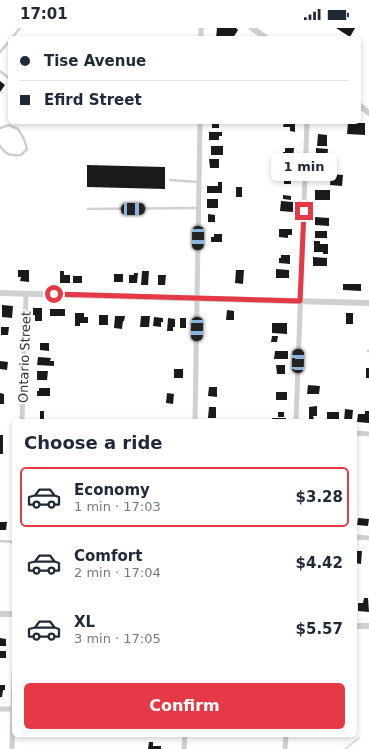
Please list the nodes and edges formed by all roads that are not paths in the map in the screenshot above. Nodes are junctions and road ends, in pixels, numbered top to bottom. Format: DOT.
graph roads {
  1 [pos="20,28"];
  2 [pos="252,28"];
  3 [pos="13,36"];
  4 [pos="263,36"];
  5 [pos="8,43"];
  6 [pos="0,52"];
  7 [pos="0,71"];
  8 [pos="8,77"];
  9 [pos="361,107"];
  10 [pos="369,113"];
  11 [pos="200,124"];
  12 [pos="307,124"];
  13 [pos="0,128"];
  14 [pos="0,146"];
  15 [pos="170,180"];
  16 [pos="199,182"];
  17 [pos="199,208"];
  18 [pos="88,209"];
  19 [pos="0,293"];
  20 [pos="26,294"];
  21 [pos="197,298"];
  22 [pos="300,301"];
  23 [pos="369,303"];
  24 [pos="22,419"];
  25 [pos="195,419"];
  26 [pos="296,419"];
  27 [pos="357,433"];
  28 [pos="369,434"];
  29 [pos="357,537"];
  30 [pos="369,538"];
  31 [pos="0,542"];
  32 [pos="12,542"];
  33 [pos="0,614"];
  34 [pos="12,614"];
  35 [pos="357,626"];
  36 [pos="369,626"];
  37 [pos="0,709"];
  38 [pos="12,709"];
  39 [pos="12,737"];
  40 [pos="185,737"];
  41 [pos="286,737"];
  42 [pos="12,749"];
  43 [pos="184,749"];
  44 [pos="285,749"];
  1 -- 3 [label="lane"];
  2 -- 4 [label="street"];
  5 -- 6 [label="lane"];
  7 -- 8 [label="lane"];
  9 -- 10 [label="street"];
  11 -- 16 [label="street"];
  12 -- 22 [label="street"];
  13 -- 14 [label="lane"];
  15 -- 16 [label="lane"];
  16 -- 17 [label="street"];
  17 -- 18 [label="lane"];
  17 -- 21 [label="street"];
  19 -- 20 [label="street"];
  20 -- 21 [label="street"];
  20 -- 24 [label="street, Ontario Street"];
  21 -- 22 [label="street"];
  21 -- 25 [label="street"];
  22 -- 23 [label="street"];
  22 -- 26 [label="street"];
  27 -- 28 [label="street"];
  29 -- 30 [label="street"];
  31 -- 32 [label="lane"];
  33 -- 34 [label="street"];
  35 -- 36 [label="street"];
  37 -- 38 [label="street"];
  39 -- 42 [label="street"];
  40 -- 43 [label="street"];
  41 -- 44 [label="street"];
}
